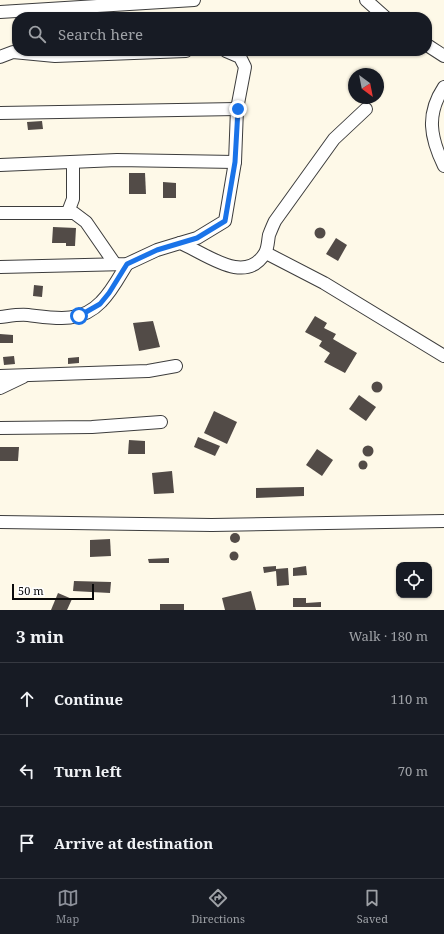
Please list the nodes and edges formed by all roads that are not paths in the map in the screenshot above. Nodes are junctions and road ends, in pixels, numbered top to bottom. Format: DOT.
graph roads {
  1 [pos="194,0"];
  2 [pos="366,0"];
  3 [pos="0,12"];
  4 [pos="379,12"];
  5 [pos="432,48"];
  6 [pos="12,52"];
  7 [pos="238,56"];
  8 [pos="444,56"];
  9 [pos="0,57"];
  10 [pos="444,86"];
  11 [pos="238,109"];
  12 [pos="366,109"];
  13 [pos="0,113"];
  14 [pos="73,162"];
  15 [pos="235,162"];
  16 [pos="0,165"];
  17 [pos="444,166"];
  18 [pos="68,212"];
  19 [pos="0,213"];
  20 [pos="180,243"];
  21 [pos="266,253"];
  22 [pos="121,264"];
  23 [pos="0,268"];
  24 [pos="0,317"];
  25 [pos="444,356"];
  26 [pos="176,366"];
  27 [pos="26,375"];
  28 [pos="0,376"];
  29 [pos="0,388"];
  30 [pos="161,422"];
  31 [pos="0,428"];
  32 [pos="444,521"];
  33 [pos="0,522"];
  1 -- 3 [label="street"];
  2 -- 4 [label="street"];
  5 -- 8 [label="street"];
  6 -- 9 [label="street"];
  7 -- 11 [label="street"];
  10 -- 17 [label="street"];
  11 -- 13 [label="street"];
  11 -- 15 [label="street"];
  12 -- 21 [label="street"];
  14 -- 15 [label="street"];
  14 -- 16 [label="street"];
  14 -- 18 [label="street"];
  15 -- 20 [label="street"];
  18 -- 19 [label="street"];
  18 -- 22 [label="street"];
  20 -- 21 [label="street"];
  20 -- 22 [label="street"];
  21 -- 25 [label="street"];
  22 -- 23 [label="street"];
  22 -- 24 [label="street"];
  26 -- 27 [label="street"];
  27 -- 28 [label="street"];
  27 -- 29 [label="street"];
  30 -- 31 [label="street"];
  32 -- 33 [label="street"];
}
